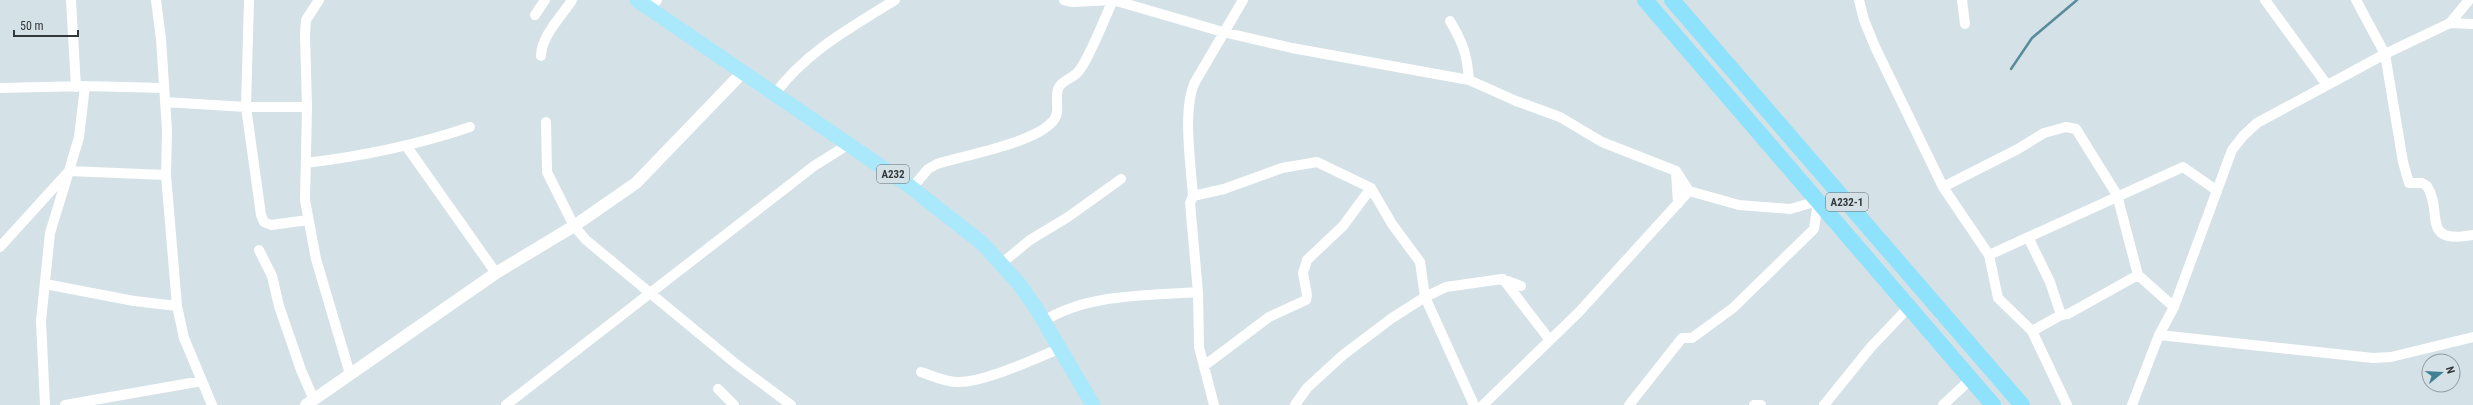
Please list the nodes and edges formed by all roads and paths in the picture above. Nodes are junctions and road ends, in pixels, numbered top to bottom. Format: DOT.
graph roads {
  1 [pos="71,0"];
  2 [pos="156,0"];
  3 [pos="249,0"];
  4 [pos="319,0"];
  5 [pos="545,0"];
  6 [pos="572,0"];
  7 [pos="636,0"];
  8 [pos="895,0"];
  9 [pos="1064,0"];
  10 [pos="1113,0"];
  11 [pos="1243,0"];
  12 [pos="1645,0"];
  13 [pos="1672,0"];
  14 [pos="1859,0"];
  15 [pos="1962,0"];
  16 [pos="2265,0"];
  17 [pos="2356,0"];
  18 [pos="2469,0"];
  19 [pos="654,5"];
  20 [pos="535,15"];
  21 [pos="1450,21"];
  22 [pos="2450,23"];
  23 [pos="1965,24"];
  24 [pos="2473,24"];
  25 [pos="1223,32"];
  26 [pos="2385,54"];
  27 [pos="541,56"];
  28 [pos="743,72"];
  29 [pos="1470,80"];
  30 [pos="2327,85"];
  31 [pos="80,86"];
  32 [pos="0,88"];
  33 [pos="164,88"];
  34 [pos="775,94"];
  35 [pos="165,102"];
  36 [pos="246,107"];
  37 [pos="307,107"];
  38 [pos="546,122"];
  39 [pos="470,127"];
  40 [pos="849,144"];
  41 [pos="408,147"];
  42 [pos="306,163"];
  43 [pos="68,171"];
  44 [pos="1676,172"];
  45 [pos="166,176"];
  46 [pos="1122,179"];
  47 [pos="1943,187"];
  48 [pos="912,188"];
  49 [pos="1371,188"];
  50 [pos="2216,190"];
  51 [pos="1689,191"];
  52 [pos="2118,195"];
  53 [pos="1193,196"];
  54 [pos="1818,201"];
  55 [pos="1678,204"];
  56 [pos="308,220"];
  57 [pos="574,226"];
  58 [pos="2473,235"];
  59 [pos="2028,237"];
  60 [pos="0,247"];
  61 [pos="259,250"];
  62 [pos="1989,255"];
  63 [pos="1002,263"];
  64 [pos="496,273"];
  65 [pos="2138,274"];
  66 [pos="1502,278"];
  67 [pos="45,284"];
  68 [pos="1521,286"];
  69 [pos="1198,292"];
  70 [pos="650,293"];
  71 [pos="1425,297"];
  72 [pos="177,306"];
  73 [pos="1909,307"];
  74 [pos="2174,307"];
  75 [pos="2061,315"];
  76 [pos="1044,321"];
  77 [pos="2032,331"];
  78 [pos="2159,335"];
  79 [pos="2473,337"];
  80 [pos="1549,339"];
  81 [pos="1059,349"];
  82 [pos="1204,366"];
  83 [pos="922,372"];
  84 [pos="350,374"];
  85 [pos="1971,379"];
  86 [pos="202,381"];
  87 [pos="718,389"];
  88 [pos="310,402"];
  89 [pos="2135,404"];
  90 [pos="45,405"];
  91 [pos="65,405"];
  92 [pos="212,405"];
  93 [pos="506,405"];
  94 [pos="734,405"];
  95 [pos="791,405"];
  96 [pos="1093,405"];
  97 [pos="1214,405"];
  98 [pos="1295,405"];
  99 [pos="1474,405"];
  100 [pos="1483,405"];
  101 [pos="1629,405"];
  102 [pos="1754,405"];
  103 [pos="1761,405"];
  104 [pos="1824,405"];
  105 [pos="1943,405"];
  106 [pos="1993,405"];
  107 [pos="2022,405"];
  108 [pos="2067,405"];
  1 -- 31 [label="street"];
  2 -- 33 [label="street"];
  3 -- 36 [label="street"];
  4 -- 37 [label="street"];
  5 -- 20 [label="street"];
  6 -- 27 [label="street"];
  7 -- 19 [label="main road, A232"];
  8 -- 34 [label="street"];
  9 -- 10 [label="street"];
  10 -- 25 [label="street"];
  10 -- 48 [label="street"];
  11 -- 25 [label="street"];
  12 -- 54 [label="highway, A232-1"];
  13 -- 107 [label="highway, A232-1"];
  14 -- 47 [label="street"];
  15 -- 23 [label="street"];
  16 -- 30 [label="street"];
  17 -- 26 [label="street"];
  18 -- 22 [label="street"];
  19 -- 28 [label="main road, A232"];
  21 -- 29 [label="street"];
  22 -- 24 [label="street"];
  22 -- 26 [label="street"];
  25 -- 29 [label="street"];
  25 -- 53 [label="street"];
  26 -- 30 [label="street"];
  26 -- 58 [label="street"];
  28 -- 34 [label="main road, A232"];
  28 -- 57 [label="street"];
  29 -- 44 [label="street"];
  30 -- 50 [label="street"];
  31 -- 32 [label="street"];
  31 -- 33 [label="street"];
  31 -- 43 [label="street"];
  33 -- 35 [label="street"];
  34 -- 40 [label="main road, A232"];
  35 -- 36 [label="street"];
  35 -- 45 [label="street"];
  36 -- 37 [label="street"];
  36 -- 56 [label="street"];
  37 -- 42 [label="street"];
  38 -- 57 [label="street"];
  39 -- 41 [label="street"];
  40 -- 48 [label="main road, A232"];
  40 -- 70 [label="street"];
  41 -- 42 [label="street"];
  41 -- 64 [label="street"];
  42 -- 56 [label="street"];
  43 -- 45 [label="street"];
  43 -- 60 [label="street"];
  43 -- 67 [label="street"];
  44 -- 51 [label="street"];
  44 -- 55 [label="street"];
  45 -- 72 [label="street"];
  46 -- 63 [label="street"];
  47 -- 52 [label="street"];
  47 -- 62 [label="street"];
  48 -- 63 [label="main road, A232"];
  49 -- 53 [label="street"];
  49 -- 71 [label="street"];
  49 -- 82 [label="street"];
  50 -- 52 [label="street"];
  50 -- 74 [label="street"];
  51 -- 54 [label="street"];
  51 -- 55 [label="street"];
  52 -- 59 [label="street"];
  52 -- 65 [label="street"];
  53 -- 69 [label="street"];
  54 -- 73 [label="highway, A232-1"];
  54 -- 101 [label="street"];
  55 -- 80 [label="street"];
  56 -- 84 [label="street"];
  57 -- 64 [label="street"];
  57 -- 70 [label="street"];
  59 -- 62 [label="street"];
  59 -- 75 [label="street"];
  61 -- 88 [label="street"];
  62 -- 77 [label="street"];
  63 -- 76 [label="main road, A232"];
  64 -- 84 [label="street"];
  65 -- 74 [label="street"];
  65 -- 75 [label="street"];
  66 -- 68 [label="street"];
  66 -- 71 [label="street"];
  66 -- 80 [label="street"];
  67 -- 72 [label="street"];
  67 -- 90 [label="street"];
  69 -- 76 [label="street"];
  69 -- 82 [label="street"];
  70 -- 93 [label="street"];
  70 -- 95 [label="street"];
  71 -- 98 [label="street"];
  71 -- 99 [label="street"];
  72 -- 86 [label="street"];
  73 -- 85 [label="highway, A232-1"];
  73 -- 104 [label="street"];
  74 -- 78 [label="street"];
  75 -- 77 [label="street"];
  76 -- 81 [label="main road, A232"];
  77 -- 108 [label="street"];
  78 -- 79 [label="street"];
  78 -- 89 [label="street"];
  80 -- 100 [label="street"];
  81 -- 83 [label="street"];
  81 -- 96 [label="main road, A232"];
  82 -- 97 [label="street"];
  84 -- 88 [label="street"];
  85 -- 105 [label="street"];
  85 -- 106 [label="highway, A232-1"];
  86 -- 91 [label="street"];
  86 -- 92 [label="street"];
  87 -- 94 [label="street"];
  102 -- 103 [label="street"];
}
